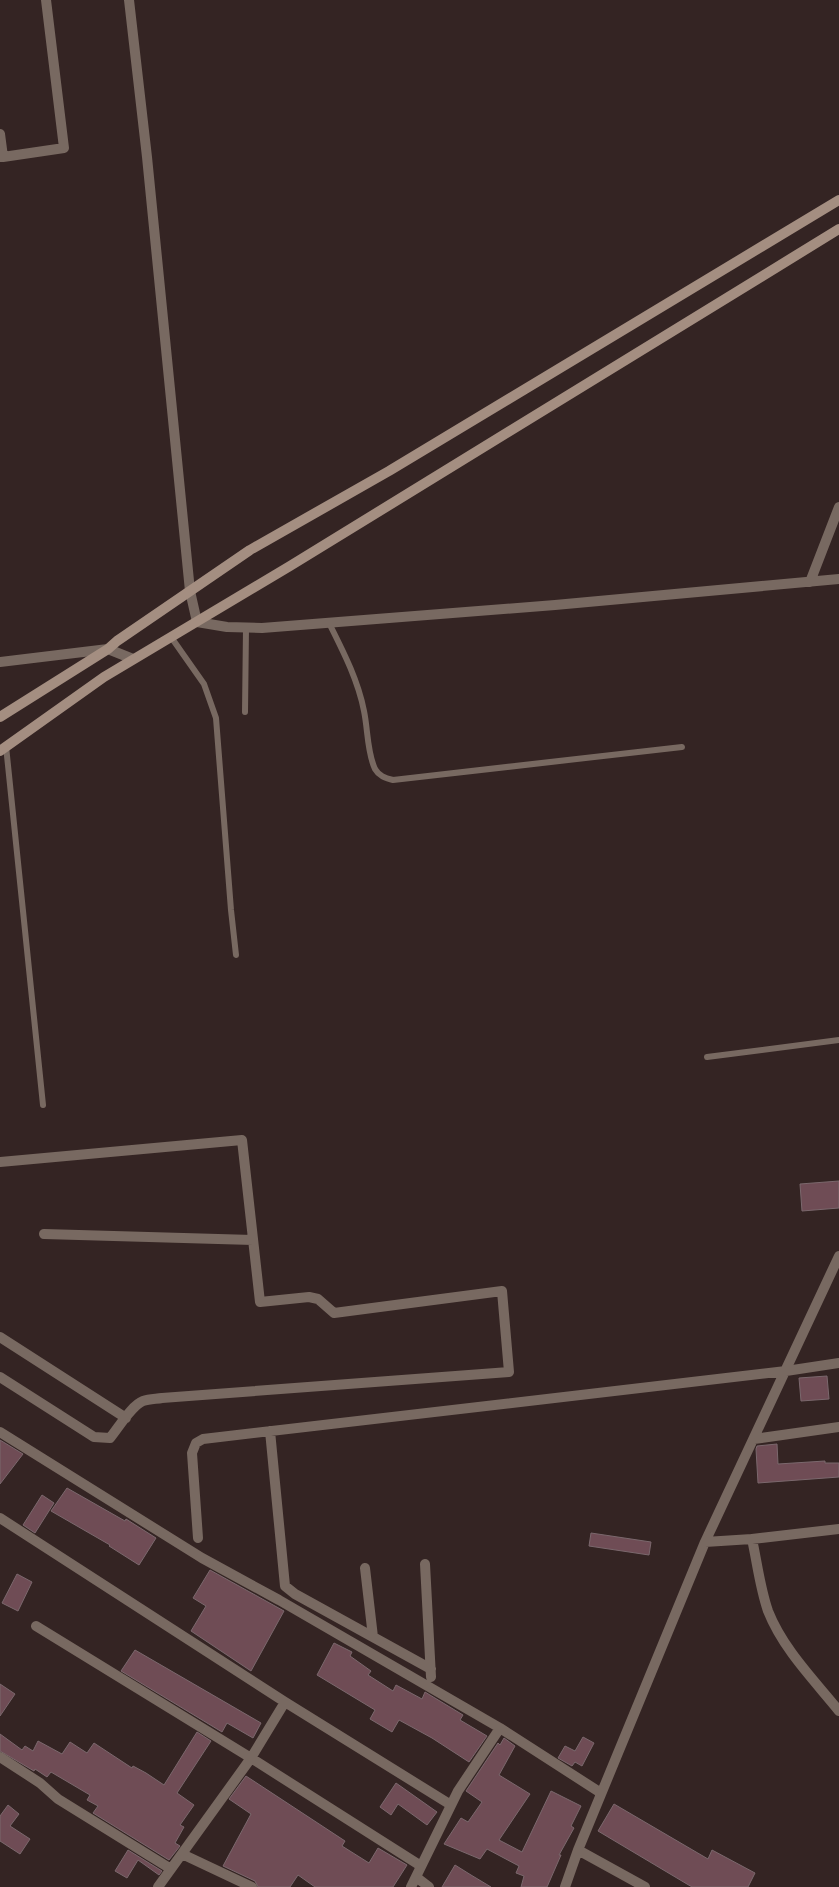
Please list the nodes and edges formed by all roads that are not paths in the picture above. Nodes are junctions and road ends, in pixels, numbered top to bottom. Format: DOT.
graph roads {
  1 [pos="46,0"];
  2 [pos="129,0"];
  3 [pos="0,134"];
  4 [pos="1,157"];
  5 [pos="839,200"];
  6 [pos="839,229"];
  7 [pos="839,507"];
  8 [pos="839,579"];
  9 [pos="810,582"];
  10 [pos="190,591"];
  11 [pos="197,622"];
  12 [pos="329,623"];
  13 [pos="246,628"];
  14 [pos="171,637"];
  15 [pos="108,649"];
  16 [pos="133,659"];
  17 [pos="0,662"];
  18 [pos="244,712"];
  19 [pos="0,717"];
  20 [pos="682,747"];
  21 [pos="3,749"];
  22 [pos="236,955"];
  23 [pos="839,1040"];
  24 [pos="707,1057"];
  25 [pos="43,1105"];
  26 [pos="0,1162"];
  27 [pos="44,1234"];
  28 [pos="253,1240"];
  29 [pos="839,1256"];
  30 [pos="0,1337"];
  31 [pos="839,1363"];
  32 [pos="786,1371"];
  33 [pos="0,1377"];
  34 [pos="126,1418"];
  35 [pos="839,1428"];
  36 [pos="270,1431"];
  37 [pos="0,1432"];
  38 [pos="754,1439"];
  39 [pos="0,1518"];
  40 [pos="839,1529"];
  41 [pos="198,1538"];
  42 [pos="752,1539"];
  43 [pos="705,1542"];
  44 [pos="425,1564"];
  45 [pos="365,1568"];
  46 [pos="36,1626"];
  47 [pos="373,1637"];
  48 [pos="286,1702"];
  49 [pos="839,1711"];
  50 [pos="500,1728"];
  51 [pos="0,1758"];
  52 [pos="251,1758"];
  53 [pos="601,1793"];
  54 [pos="451,1805"];
  55 [pos="578,1850"];
  56 [pos="182,1854"];
  57 [pos="421,1866"];
  58 [pos="171,1869"];
  59 [pos="416,1877"];
  60 [pos="158,1887"];
  61 [pos="252,1887"];
  62 [pos="411,1887"];
  63 [pos="429,1887"];
  64 [pos="565,1887"];
  65 [pos="645,1887"];
  1 -- 4 [label="street"];
  2 -- 10 [label="street"];
  3 -- 4 [label="street"];
  5 -- 10 [label="street"];
  6 -- 11 [label="street"];
  7 -- 9 [label="street"];
  8 -- 9 [label="street"];
  9 -- 12 [label="street"];
  10 -- 11 [label="street"];
  10 -- 15 [label="street"];
  11 -- 13 [label="street"];
  11 -- 14 [label="street"];
  12 -- 13 [label="street"];
  12 -- 20 [label="lane"];
  13 -- 18 [label="lane"];
  14 -- 16 [label="street"];
  14 -- 22 [label="lane"];
  15 -- 16 [label="street"];
  15 -- 17 [label="street"];
  15 -- 19 [label="street"];
  16 -- 21 [label="street"];
  21 -- 25 [label="lane"];
  23 -- 24 [label="lane"];
  26 -- 28 [label="street"];
  27 -- 28 [label="street"];
  28 -- 34 [label="street"];
  29 -- 32 [label="street"];
  30 -- 34 [label="street"];
  31 -- 32 [label="street"];
  32 -- 36 [label="street"];
  32 -- 38 [label="street"];
  33 -- 34 [label="street"];
  35 -- 38 [label="street"];
  36 -- 41 [label="street"];
  36 -- 47 [label="street"];
  37 -- 50 [label="street"];
  38 -- 43 [label="street"];
  39 -- 48 [label="street"];
  40 -- 42 [label="street"];
  42 -- 43 [label="street"];
  42 -- 49 [label="street"];
  43 -- 53 [label="street"];
  44 -- 47 [label="street"];
  45 -- 47 [label="street"];
  46 -- 52 [label="street"];
  48 -- 52 [label="street"];
  48 -- 54 [label="street"];
  50 -- 53 [label="street"];
  50 -- 54 [label="street"];
  51 -- 58 [label="street"];
  52 -- 56 [label="street"];
  52 -- 57 [label="street"];
  53 -- 55 [label="street"];
  54 -- 57 [label="street"];
  55 -- 64 [label="street"];
  55 -- 65 [label="street"];
  56 -- 58 [label="street"];
  56 -- 61 [label="street"];
  57 -- 59 [label="street"];
  58 -- 60 [label="street"];
  59 -- 62 [label="street"];
  59 -- 63 [label="street"];
}
